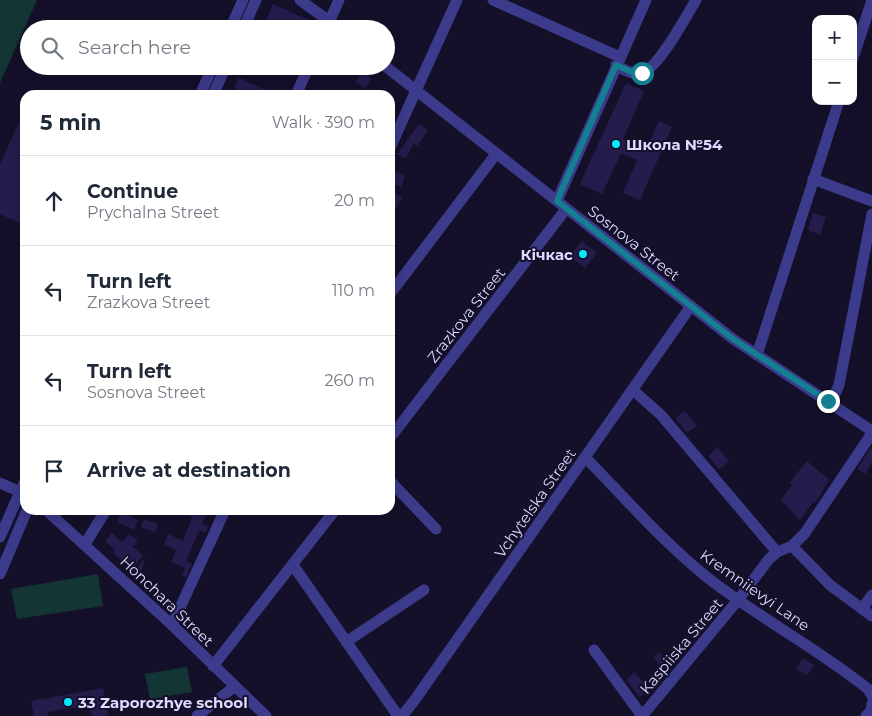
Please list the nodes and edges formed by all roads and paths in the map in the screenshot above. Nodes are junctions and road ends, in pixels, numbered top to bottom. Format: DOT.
graph roads {
  1 [pos="243,0"];
  2 [pos="256,0"];
  3 [pos="300,0"];
  4 [pos="339,0"];
  5 [pos="457,0"];
  6 [pos="492,0"];
  7 [pos="646,0"];
  8 [pos="696,0"];
  9 [pos="872,0"];
  10 [pos="234,20"];
  11 [pos="247,20"];
  12 [pos="322,20"];
  13 [pos="330,20"];
  14 [pos="857,46"];
  15 [pos="618,61"];
  16 [pos="395,74"];
  17 [pos="209,75"];
  18 [pos="222,75"];
  19 [pos="305,75"];
  20 [pos="202,90"];
  21 [pos="215,90"];
  22 [pos="298,90"];
  23 [pos="416,92"];
  24 [pos="838,105"];
  25 [pos="395,137"];
  26 [pos="496,154"];
  27 [pos="813,178"];
  28 [pos="557,201"];
  29 [pos="872,202"];
  30 [pos="566,209"];
  31 [pos="872,214"];
  32 [pos="395,287"];
  33 [pos="691,306"];
  34 [pos="757,355"];
  35 [pos="633,390"];
  36 [pos="828,401"];
  37 [pos="395,431"];
  38 [pos="872,432"];
  39 [pos="585,457"];
  40 [pos="0,483"];
  41 [pos="395,485"];
  42 [pos="20,492"];
  43 [pos="20,497"];
  44 [pos="26,515"];
  45 [pos="52,515"];
  46 [pos="103,515"];
  47 [pos="223,515"];
  48 [pos="331,515"];
  49 [pos="436,529"];
  50 [pos="0,537"];
  51 [pos="85,544"];
  52 [pos="792,546"];
  53 [pos="777,552"];
  54 [pos="293,565"];
  55 [pos="0,574"];
  56 [pos="424,590"];
  57 [pos="872,596"];
  58 [pos="738,600"];
  59 [pos="862,609"];
  60 [pos="872,616"];
  61 [pos="172,626"];
  62 [pos="346,642"];
  63 [pos="594,650"];
  64 [pos="213,666"];
  65 [pos="234,687"];
  66 [pos="872,696"];
  67 [pos="197,716"];
  68 [pos="266,716"];
  69 [pos="398,716"];
  70 [pos="402,716"];
  71 [pos="642,716"];
  1 -- 10 [label="street"];
  2 -- 11 [label="street"];
  3 -- 12 [label="street"];
  4 -- 13 [label="street"];
  5 -- 23 [label="street"];
  6 -- 15 [label="street"];
  7 -- 15 [label="street"];
  8 -- 15 [label="street"];
  9 -- 14 [label="street"];
  15 -- 28 [label="street"];
  16 -- 23 [label="street, Sosnova Street"];
  17 -- 20 [label="street"];
  18 -- 21 [label="street"];
  19 -- 22 [label="street"];
  23 -- 25 [label="street"];
  23 -- 26 [label="street, Sosnova Street"];
  24 -- 27 [label="street"];
  26 -- 28 [label="street, Sosnova Street"];
  26 -- 32 [label="street"];
  27 -- 29 [label="street"];
  27 -- 34 [label="street"];
  28 -- 30 [label="street, Sosnova Street"];
  30 -- 33 [label="street, Sosnova Street"];
  30 -- 37 [label="street, Zrazkova Street"];
  31 -- 36 [label="street"];
  33 -- 34 [label="street, Sosnova Street"];
  33 -- 35 [label="street, Vchytelska Street"];
  34 -- 36 [label="street, Sosnova Street"];
  35 -- 39 [label="street, Vchytelska Street"];
  35 -- 53 [label="street"];
  36 -- 38 [label="street, Sosnova Street"];
  38 -- 52 [label="street, Kaspiiska Street"];
  39 -- 58 [label="street, Kremniievyi Lane"];
  39 -- 70 [label="street, Vchytelska Street"];
  40 -- 42 [label="street"];
  41 -- 49 [label="street"];
  43 -- 50 [label="street"];
  44 -- 55 [label="street"];
  45 -- 51 [label="street, Honchara Street"];
  46 -- 51 [label="street"];
  47 -- 61 [label="street"];
  48 -- 54 [label="street"];
  51 -- 61 [label="street, Honchara Street"];
  52 -- 53 [label="street, Kaspiiska Street"];
  52 -- 59 [label="street"];
  53 -- 58 [label="street, Kaspiiska Street"];
  54 -- 62 [label="street"];
  54 -- 64 [label="street"];
  56 -- 62 [label="street"];
  57 -- 59 [label="street"];
  58 -- 66 [label="street, Kremniievyi Lane"];
  58 -- 71 [label="street, Kaspiiska Street"];
  59 -- 60 [label="street"];
  61 -- 64 [label="street, Honchara Street"];
  62 -- 69 [label="street"];
  63 -- 71 [label="street"];
  64 -- 65 [label="street, Honchara Street"];
  65 -- 67 [label="street"];
  65 -- 68 [label="street, Honchara Street"];
}
